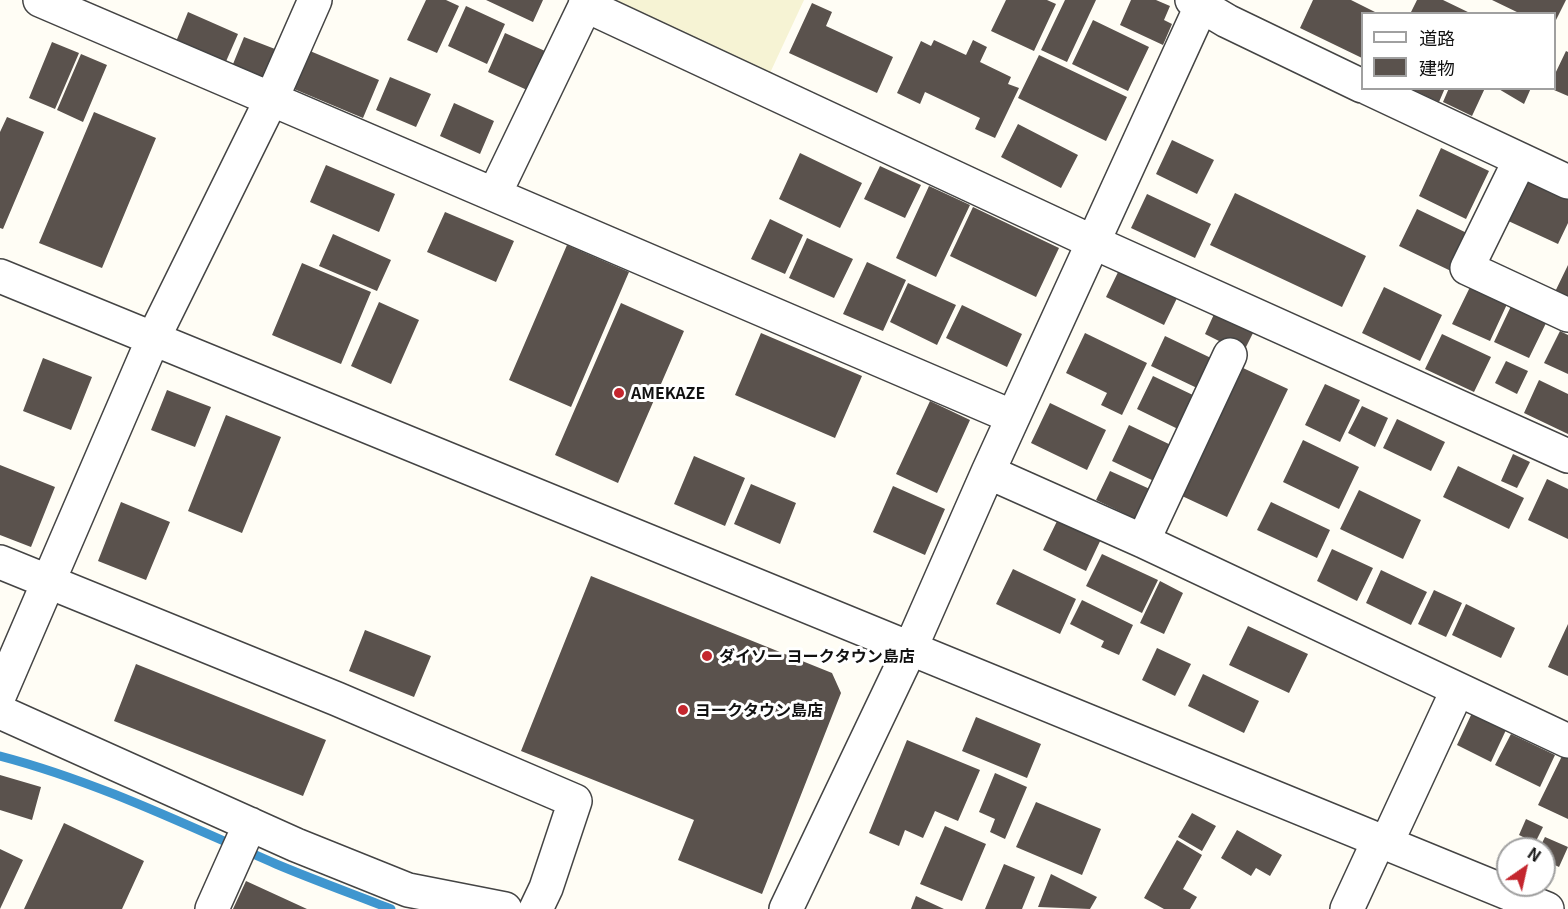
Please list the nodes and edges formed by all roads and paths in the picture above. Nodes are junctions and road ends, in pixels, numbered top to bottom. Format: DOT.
graph roads {
  1 [pos="40,0"];
  2 [pos="315,0"];
  3 [pos="1199,2"];
  4 [pos="586,3"];
  5 [pos="1361,86"];
  6 [pos="1372,90"];
  7 [pos="271,100"];
  8 [pos="1520,160"];
  9 [pos="1568,182"];
  10 [pos="495,193"];
  11 [pos="1095,243"];
  12 [pos="0,276"];
  13 [pos="1568,315"];
  14 [pos="153,339"];
  15 [pos="1230,354"];
  16 [pos="1013,417"];
  17 [pos="1568,456"];
  18 [pos="988,472"];
  19 [pos="1143,541"];
  20 [pos="0,562"];
  21 [pos="48,580"];
  22 [pos="911,647"];
  23 [pos="1457,691"];
  24 [pos="0,694"];
  25 [pos="0,712"];
  26 [pos="1568,741"];
  27 [pos="250,824"];
  28 [pos="1382,843"];
  29 [pos="212,909"];
  30 [pos="505,909"];
  31 [pos="536,909"];
  32 [pos="786,909"];
  33 [pos="1347,909"];
  34 [pos="1547,909"];
  1 -- 7 [label="street"];
  2 -- 7 [label="street"];
  3 -- 5 [label="street"];
  3 -- 11 [label="street"];
  4 -- 10 [label="street"];
  4 -- 11 [label="street"];
  6 -- 8 [label="street"];
  7 -- 10 [label="street"];
  7 -- 14 [label="street"];
  8 -- 9 [label="street"];
  8 -- 13 [label="street"];
  10 -- 16 [label="street"];
  11 -- 16 [label="street"];
  11 -- 17 [label="street"];
  12 -- 14 [label="street"];
  14 -- 21 [label="street"];
  14 -- 22 [label="street"];
  15 -- 19 [label="street"];
  16 -- 18 [label="street"];
  18 -- 19 [label="street"];
  18 -- 22 [label="street"];
  19 -- 23 [label="street"];
  20 -- 21 [label="street"];
  21 -- 24 [label="street"];
  21 -- 31 [label="street"];
  22 -- 28 [label="street"];
  22 -- 32 [label="street"];
  23 -- 26 [label="street"];
  23 -- 28 [label="street"];
  25 -- 27 [label="street"];
  27 -- 29 [label="street"];
  27 -- 30 [label="street"];
  28 -- 33 [label="street"];
  28 -- 34 [label="street"];
}
